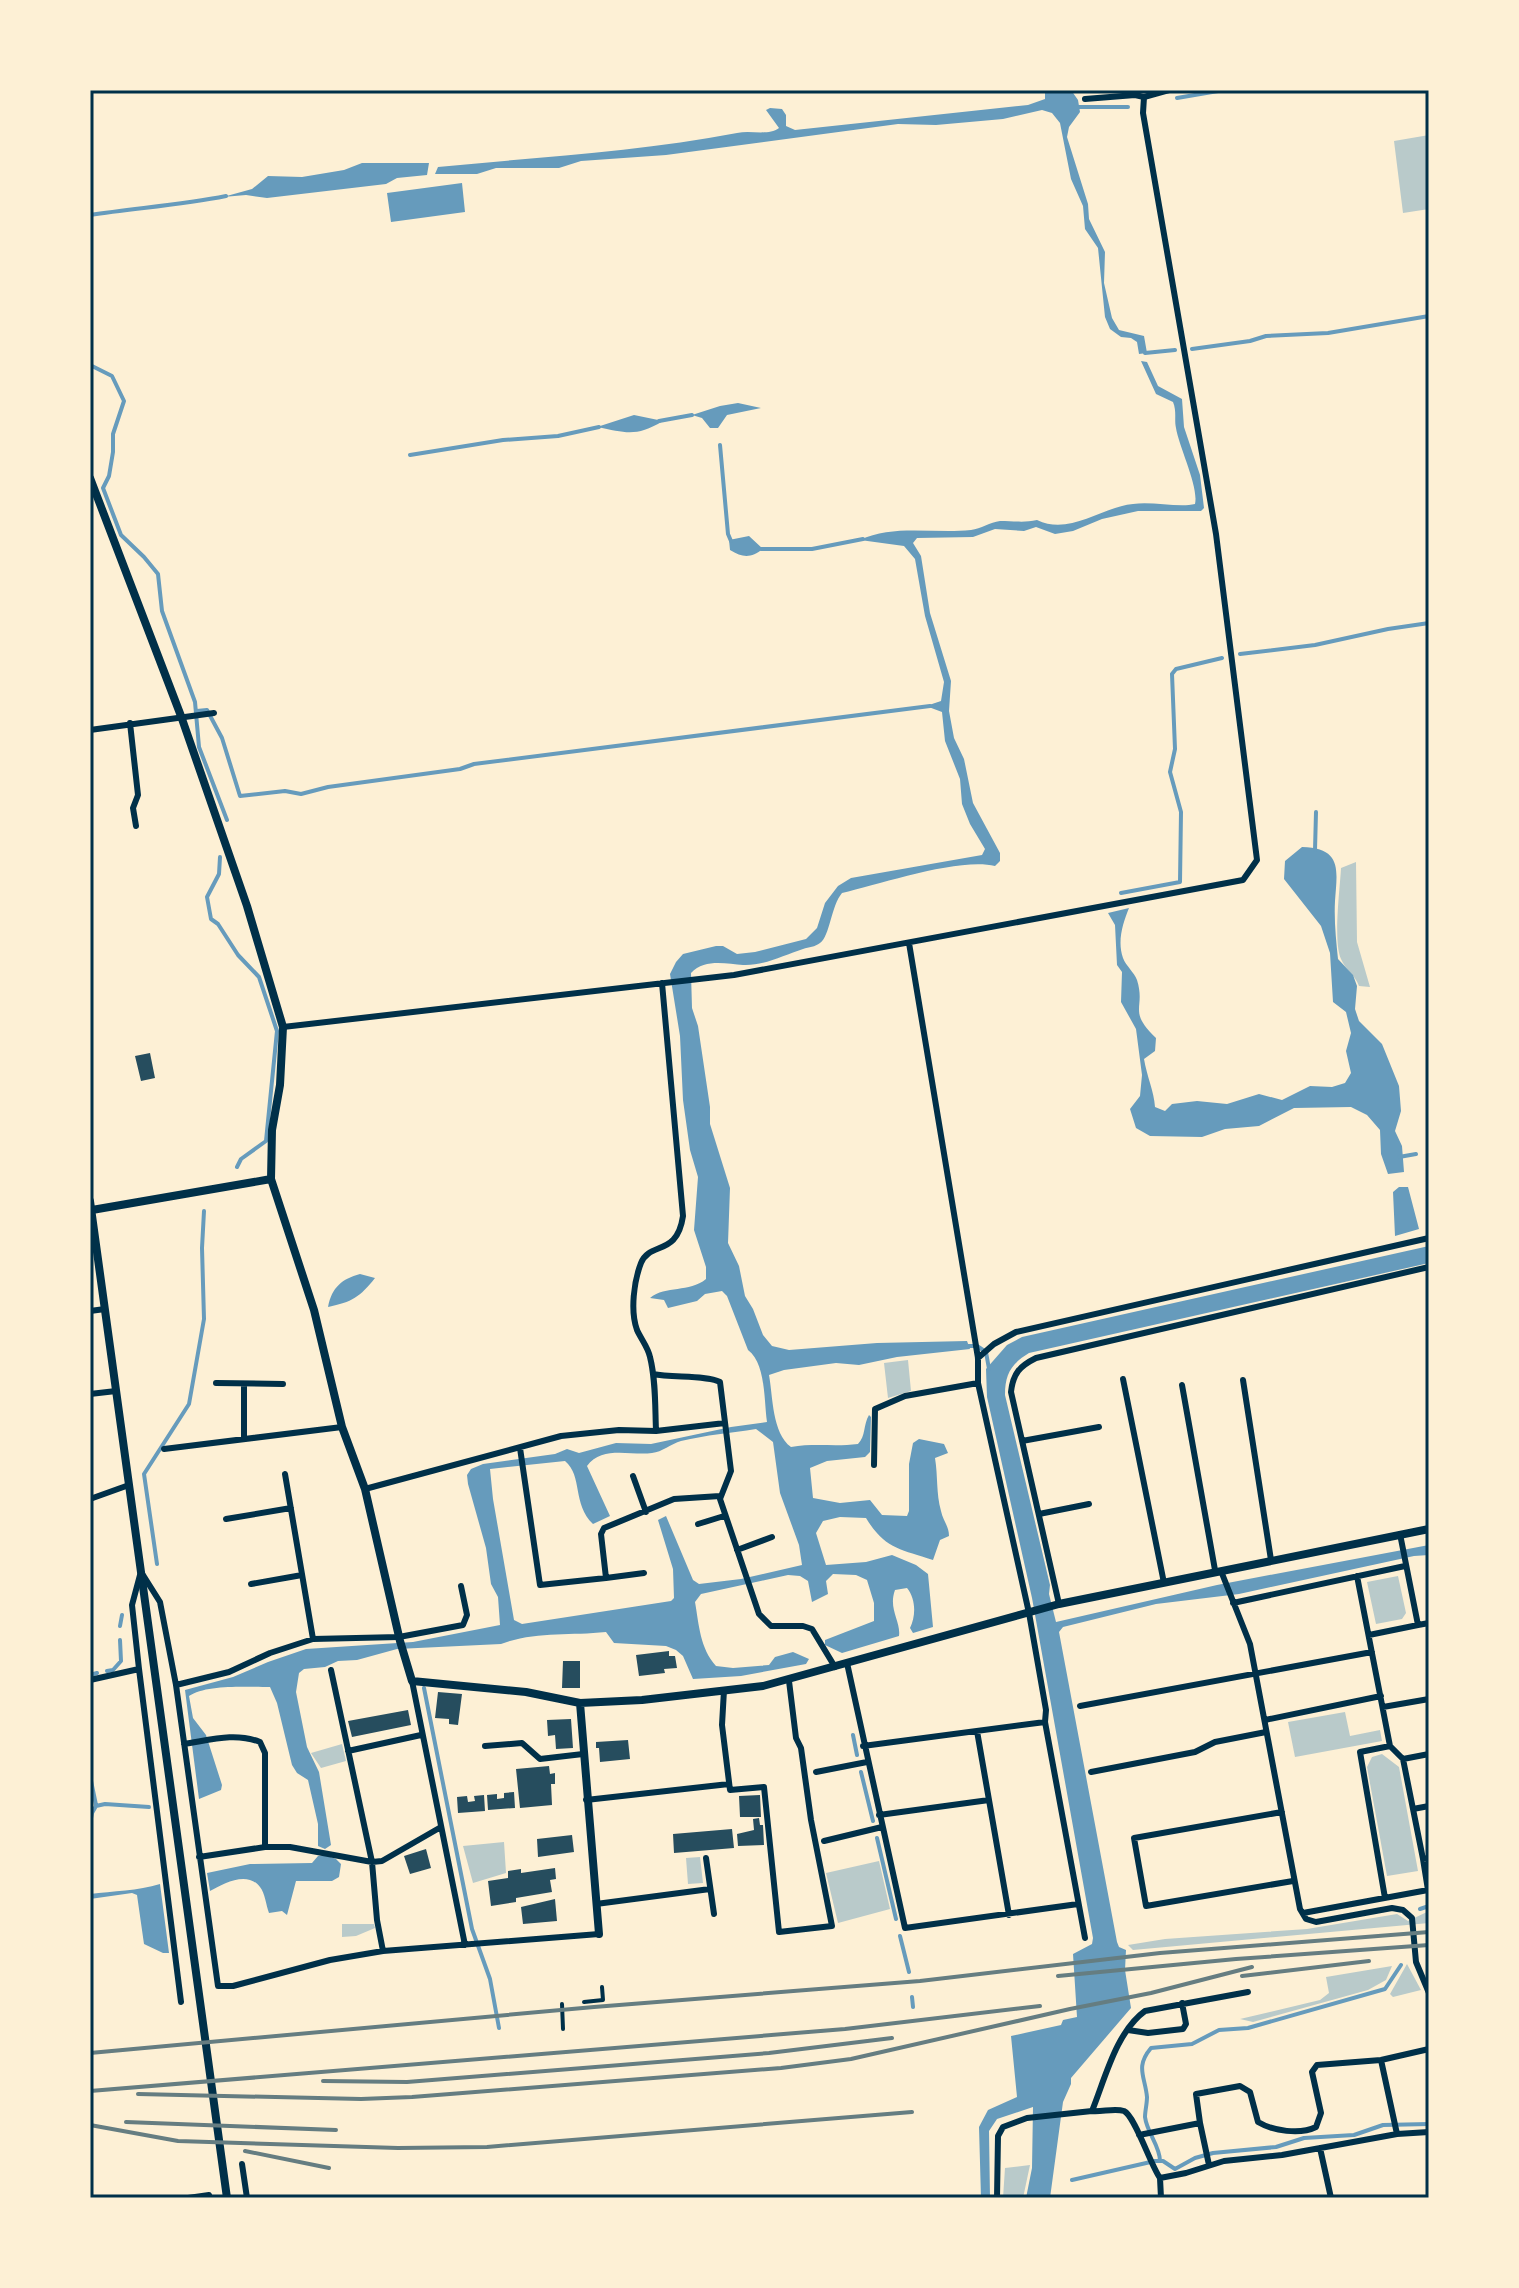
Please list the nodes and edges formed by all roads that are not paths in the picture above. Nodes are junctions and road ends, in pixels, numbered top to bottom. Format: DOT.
graph roads {
  1 [pos="1169,90"];
  2 [pos="1144,97"];
  3 [pos="1085,99"];
  4 [pos="90,478"];
  5 [pos="204,714"];
  6 [pos="181,716"];
  7 [pos="130,723"];
  8 [pos="90,730"];
  9 [pos="136,826"];
  10 [pos="909,943"];
  11 [pos="665,983"];
  12 [pos="283,1027"];
  13 [pos="271,1179"];
  14 [pos="91,1206"];
  15 [pos="92,1231"];
  16 [pos="1429,1238"];
  17 [pos="1429,1267"];
  18 [pos="105,1309"];
  19 [pos="90,1311"];
  20 [pos="978,1358"];
  21 [pos="653,1374"];
  22 [pos="1123,1379"];
  23 [pos="1243,1380"];
  24 [pos="216,1383"];
  25 [pos="978,1383"];
  26 [pos="244,1384"];
  27 [pos="283,1384"];
  28 [pos="1182,1385"];
  29 [pos="116,1391"];
  30 [pos="90,1394"];
  31 [pos="726,1425"];
  32 [pos="342,1427"];
  33 [pos="1099,1427"];
  34 [pos="656,1431"];
  35 [pos="244,1439"];
  36 [pos="1022,1441"];
  37 [pos="164,1449"];
  38 [pos="521,1451"];
  39 [pos="874,1465"];
  40 [pos="285,1474"];
  41 [pos="633,1476"];
  42 [pos="129,1485"];
  43 [pos="365,1489"];
  44 [pos="720,1496"];
  45 [pos="90,1499"];
  46 [pos="1089,1504"];
  47 [pos="291,1508"];
  48 [pos="646,1512"];
  49 [pos="1039,1514"];
  50 [pos="724,1516"];
  51 [pos="226,1519"];
  52 [pos="698,1524"];
  53 [pos="1429,1529"];
  54 [pos="1400,1534"];
  55 [pos="772,1537"];
  56 [pos="737,1550"];
  57 [pos="1271,1560"];
  58 [pos="1405,1564"];
  59 [pos="1218,1570"];
  60 [pos="141,1572"];
  61 [pos="644,1573"];
  62 [pos="302,1575"];
  63 [pos="1357,1576"];
  64 [pos="606,1578"];
  65 [pos="1164,1583"];
  66 [pos="251,1584"];
  67 [pos="461,1586"];
  68 [pos="1232,1600"];
  69 [pos="1059,1604"];
  70 [pos="1029,1613"];
  71 [pos="1429,1623"];
  72 [pos="1418,1625"];
  73 [pos="1369,1635"];
  74 [pos="313,1639"];
  75 [pos="399,1639"];
  76 [pos="1372,1652"];
  77 [pos="847,1663"];
  78 [pos="835,1667"];
  79 [pos="139,1669"];
  80 [pos="331,1670"];
  81 [pos="1254,1674"];
  82 [pos="90,1680"];
  83 [pos="412,1681"];
  84 [pos="789,1681"];
  85 [pos="176,1685"];
  86 [pos="724,1690"];
  87 [pos="1381,1696"];
  88 [pos="1429,1699"];
  89 [pos="580,1703"];
  90 [pos="1080,1706"];
  91 [pos="1383,1707"];
  92 [pos="1265,1720"];
  93 [pos="1045,1722"];
  94 [pos="977,1731"];
  95 [pos="1266,1732"];
  96 [pos="421,1735"];
  97 [pos="186,1743"];
  98 [pos="485,1746"];
  99 [pos="863,1746"];
  100 [pos="1390,1746"];
  101 [pos="348,1751"];
  102 [pos="583,1754"];
  103 [pos="1429,1754"];
  104 [pos="1403,1759"];
  105 [pos="867,1762"];
  106 [pos="816,1772"];
  107 [pos="1091,1772"];
  108 [pos="729,1784"];
  109 [pos="586,1800"];
  110 [pos="989,1800"];
  111 [pos="1429,1806"];
  112 [pos="1413,1809"];
  113 [pos="1282,1812"];
  114 [pos="879,1815"];
  115 [pos="441,1827"];
  116 [pos="882,1827"];
  117 [pos="824,1841"];
  118 [pos="265,1847"];
  119 [pos="199,1857"];
  120 [pos="706,1858"];
  121 [pos="1426,1859"];
  122 [pos="372,1862"];
  123 [pos="1293,1881"];
  124 [pos="710,1889"];
  125 [pos="1385,1898"];
  126 [pos="596,1904"];
  127 [pos="1078,1904"];
  128 [pos="1303,1913"];
  129 [pos="714,1914"];
  130 [pos="1009,1915"];
  131 [pos="599,1934"];
  132 [pos="1085,1938"];
  133 [pos="468,1944"];
  134 [pos="383,1951"];
  135 [pos="602,1987"];
  136 [pos="1248,1992"];
  137 [pos="1429,1993"];
  138 [pos="181,2002"];
  139 [pos="584,2002"];
  140 [pos="1182,2003"];
  141 [pos="562,2004"];
  142 [pos="563,2029"];
  143 [pos="1128,2030"];
  144 [pos="1429,2049"];
  145 [pos="1381,2060"];
  146 [pos="1092,2111"];
  147 [pos="1200,2123"];
  148 [pos="1396,2132"];
  149 [pos="1428,2132"];
  150 [pos="1143,2134"];
  151 [pos="1429,2142"];
  152 [pos="1316,2147"];
  153 [pos="1208,2162"];
  154 [pos="242,2164"];
  155 [pos="1160,2178"];
  156 [pos="188,2198"];
  157 [pos="210,2198"];
  158 [pos="227,2198"];
  159 [pos="247,2198"];
  160 [pos="997,2198"];
  161 [pos="1161,2198"];
  162 [pos="1331,2198"];
  1 -- 2 [label="street"];
  2 -- 3 [label="street"];
  2 -- 10 [label="street"];
  4 -- 6 [label="main road"];
  5 -- 6 [label="street"];
  6 -- 7 [label="street"];
  6 -- 12 [label="main road"];
  7 -- 8 [label="street"];
  7 -- 9 [label="street"];
  10 -- 11 [label="street"];
  10 -- 20 [label="street"];
  11 -- 12 [label="street"];
  11 -- 21 [label="street"];
  12 -- 13 [label="main road"];
  13 -- 14 [label="main road"];
  13 -- 32 [label="main road"];
  14 -- 15 [label="main road"];
  15 -- 18 [label="main road"];
  16 -- 20 [label="street"];
  17 -- 36 [label="street"];
  18 -- 19 [label="street"];
  18 -- 29 [label="main road"];
  20 -- 25 [label="street"];
  21 -- 31 [label="street"];
  21 -- 34 [label="street"];
  22 -- 65 [label="street"];
  23 -- 57 [label="street"];
  24 -- 26 [label="street"];
  25 -- 39 [label="street"];
  25 -- 70 [label="street"];
  26 -- 27 [label="street"];
  26 -- 35 [label="street"];
  28 -- 59 [label="street"];
  29 -- 30 [label="street"];
  29 -- 42 [label="main road"];
  31 -- 34 [label="street"];
  31 -- 44 [label="street"];
  32 -- 35 [label="street"];
  32 -- 43 [label="main road"];
  33 -- 36 [label="street"];
  34 -- 38 [label="street"];
  35 -- 37 [label="street"];
  36 -- 49 [label="street"];
  38 -- 43 [label="street"];
  38 -- 64 [label="street"];
  40 -- 47 [label="street"];
  41 -- 48 [label="street"];
  42 -- 45 [label="street"];
  42 -- 60 [label="main road"];
  43 -- 75 [label="main road"];
  44 -- 48 [label="street"];
  44 -- 50 [label="street"];
  46 -- 49 [label="street"];
  47 -- 51 [label="street"];
  47 -- 62 [label="street"];
  48 -- 64 [label="street"];
  49 -- 69 [label="street"];
  50 -- 52 [label="street"];
  50 -- 56 [label="street"];
  53 -- 54 [label="main road"];
  54 -- 57 [label="main road"];
  54 -- 58 [label="street"];
  55 -- 56 [label="street"];
  56 -- 78 [label="street"];
  57 -- 59 [label="main road"];
  58 -- 63 [label="street"];
  58 -- 72 [label="street"];
  59 -- 65 [label="main road"];
  59 -- 68 [label="street"];
  60 -- 79 [label="street"];
  60 -- 85 [label="street"];
  60 -- 158 [label="main road"];
  61 -- 64 [label="street"];
  62 -- 66 [label="street"];
  62 -- 74 [label="street"];
  63 -- 68 [label="street"];
  63 -- 73 [label="street"];
  65 -- 69 [label="main road"];
  67 -- 75 [label="street"];
  68 -- 81 [label="street"];
  69 -- 70 [label="main road"];
  70 -- 77 [label="main road"];
  70 -- 93 [label="street"];
  71 -- 72 [label="street"];
  72 -- 73 [label="street"];
  73 -- 76 [label="street"];
  74 -- 75 [label="street"];
  74 -- 85 [label="street"];
  75 -- 83 [label="main road"];
  76 -- 81 [label="street"];
  76 -- 87 [label="street"];
  77 -- 78 [label="main road"];
  77 -- 99 [label="street"];
  78 -- 84 [label="main road"];
  79 -- 82 [label="street"];
  79 -- 138 [label="street"];
  80 -- 101 [label="street"];
  81 -- 90 [label="street"];
  81 -- 92 [label="street"];
  83 -- 89 [label="main road"];
  83 -- 96 [label="street"];
  84 -- 86 [label="main road"];
  84 -- 108 [label="street"];
  85 -- 97 [label="street"];
  86 -- 89 [label="main road"];
  86 -- 108 [label="street"];
  87 -- 91 [label="street"];
  87 -- 92 [label="street"];
  88 -- 91 [label="street"];
  89 -- 102 [label="main road"];
  91 -- 100 [label="street"];
  92 -- 95 [label="street"];
  93 -- 94 [label="street"];
  93 -- 127 [label="street"];
  94 -- 99 [label="street"];
  94 -- 110 [label="street"];
  95 -- 107 [label="street"];
  95 -- 113 [label="street"];
  96 -- 101 [label="street"];
  96 -- 115 [label="street"];
  97 -- 118 [label="street"];
  97 -- 119 [label="street"];
  98 -- 102 [label="street"];
  99 -- 105 [label="street"];
  100 -- 104 [label="street"];
  100 -- 125 [label="street"];
  101 -- 122 [label="street"];
  102 -- 109 [label="main road"];
  103 -- 104 [label="street"];
  104 -- 112 [label="street"];
  105 -- 106 [label="street"];
  105 -- 114 [label="street"];
  108 -- 109 [label="street"];
  109 -- 126 [label="main road"];
  110 -- 114 [label="street"];
  110 -- 130 [label="street"];
  111 -- 112 [label="street"];
  112 -- 121 [label="street"];
  113 -- 123 [label="street"];
  113 -- 123 [label="street"];
  114 -- 116 [label="street"];
  115 -- 122 [label="street"];
  115 -- 133 [label="street"];
  116 -- 117 [label="street"];
  116 -- 130 [label="street"];
  118 -- 119 [label="street"];
  118 -- 122 [label="street"];
  119 -- 134 [label="street"];
  120 -- 124 [label="street"];
  121 -- 125 [label="street"];
  122 -- 134 [label="street"];
  123 -- 128 [label="street"];
  124 -- 126 [label="street"];
  124 -- 129 [label="street"];
  125 -- 128 [label="street"];
  126 -- 131 [label="main road"];
  127 -- 130 [label="street"];
  127 -- 132 [label="street"];
  128 -- 137 [label="street"];
  131 -- 133 [label="street"];
  133 -- 134 [label="street"];
  135 -- 139 [label="street"];
  136 -- 140 [label="street"];
  140 -- 143 [label="street"];
  140 -- 143 [label="street"];
  141 -- 142 [label="street"];
  143 -- 146 [label="street"];
  144 -- 145 [label="street"];
  145 -- 147 [label="street"];
  145 -- 148 [label="street"];
  146 -- 150 [label="street"];
  146 -- 160 [label="street"];
  147 -- 150 [label="street"];
  147 -- 153 [label="street"];
  148 -- 149 [label="street"];
  148 -- 152 [label="street"];
  149 -- 151 [label="street"];
  150 -- 155 [label="street"];
  152 -- 153 [label="street"];
  152 -- 162 [label="street"];
  153 -- 155 [label="street"];
  154 -- 159 [label="street"];
  155 -- 161 [label="street"];
  156 -- 157 [label="street"];
}
